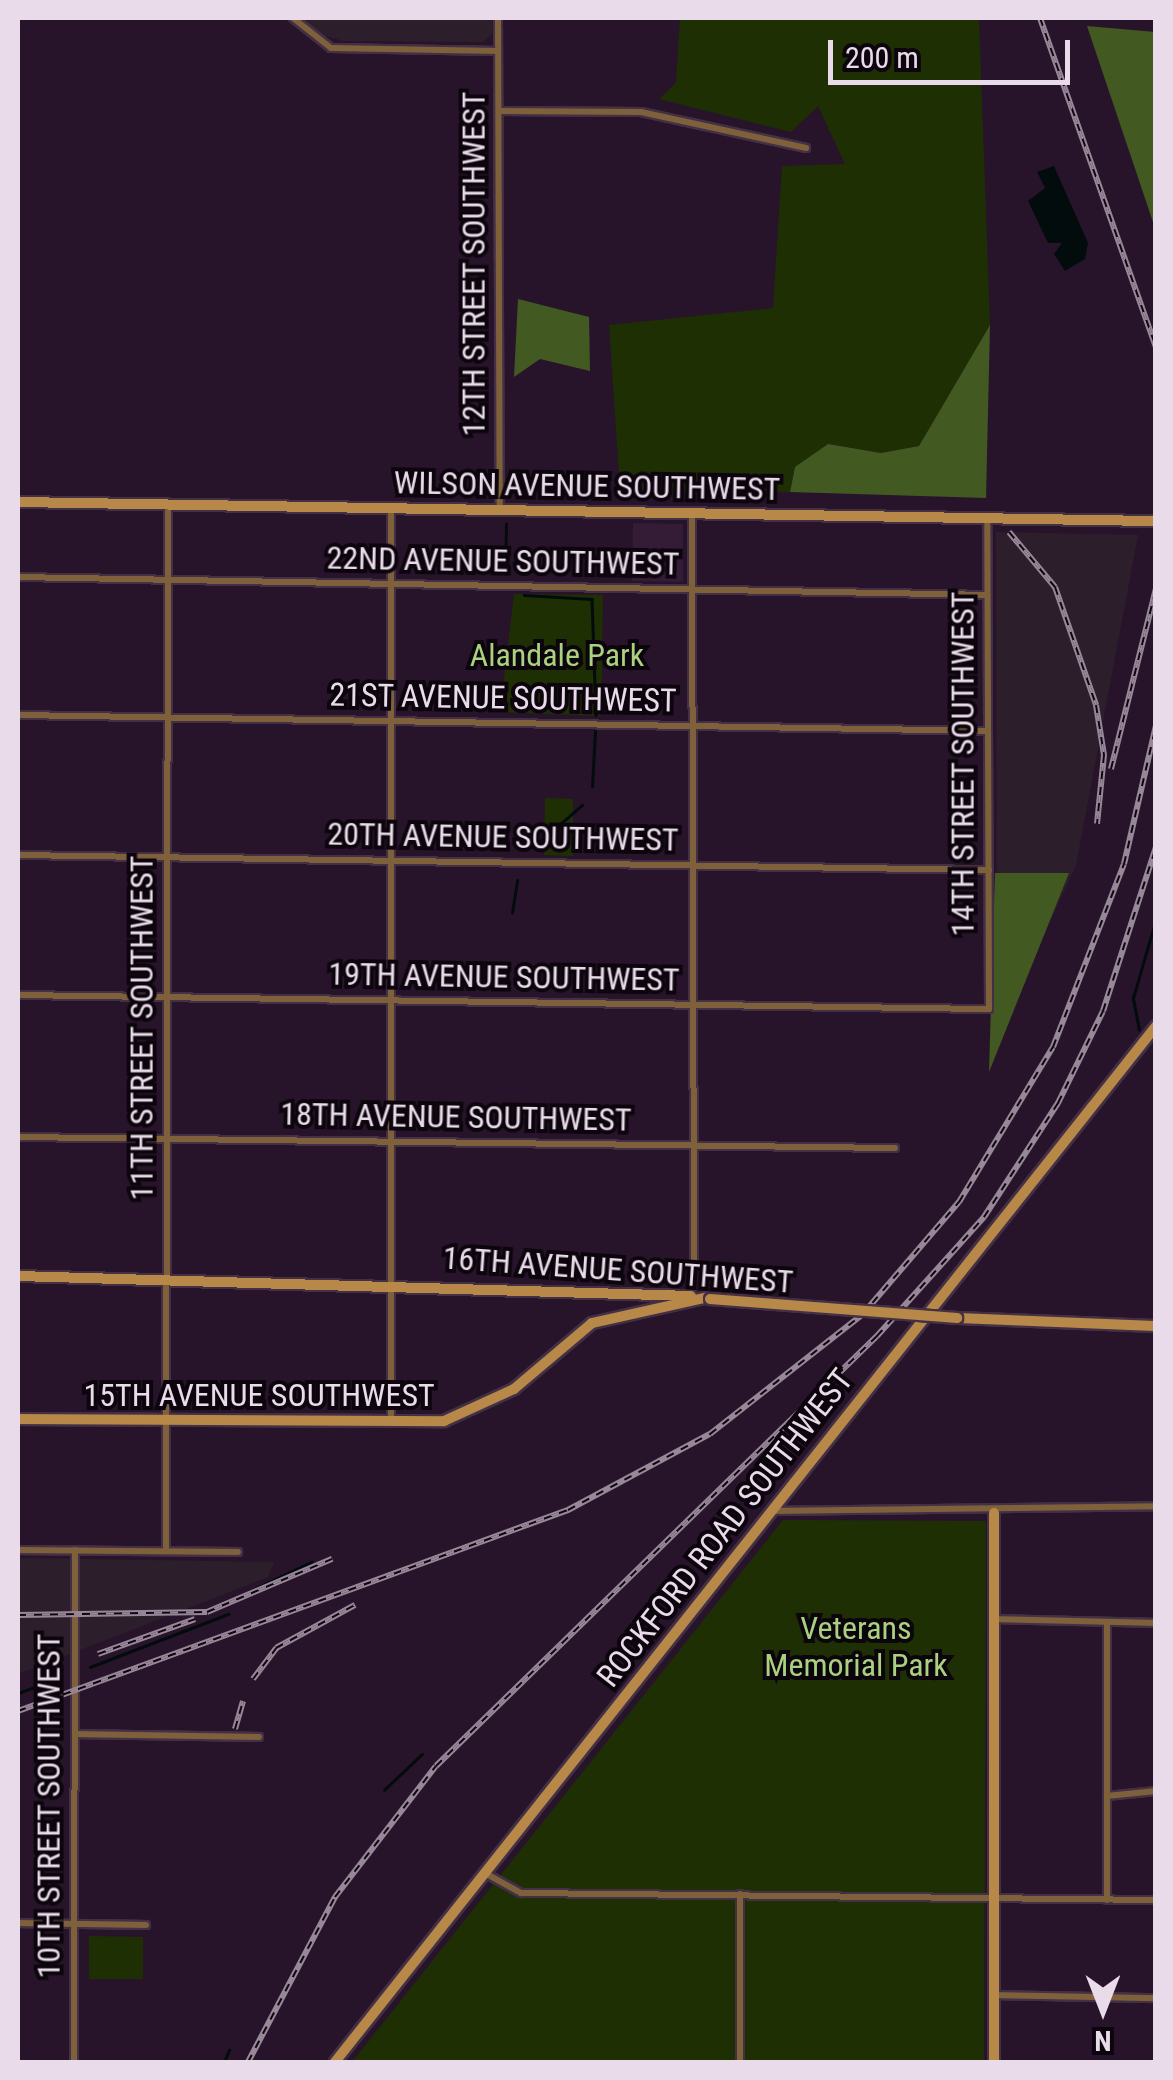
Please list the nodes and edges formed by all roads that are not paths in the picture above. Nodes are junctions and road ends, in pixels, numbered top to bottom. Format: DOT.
graph roads {
  1 [pos="294,18"];
  2 [pos="498,18"];
  3 [pos="498,51"];
  4 [pos="498,111"];
  5 [pos="806,148"];
  6 [pos="18,502"];
  7 [pos="168,504"];
  8 [pos="391,508"];
  9 [pos="500,510"];
  10 [pos="692,513"];
  11 [pos="987,518"];
  12 [pos="1156,521"];
  13 [pos="18,577"];
  14 [pos="168,580"];
  15 [pos="391,584"];
  16 [pos="692,590"];
  17 [pos="988,595"];
  18 [pos="18,715"];
  19 [pos="168,718"];
  20 [pos="391,722"];
  21 [pos="693,726"];
  22 [pos="988,731"];
  23 [pos="18,855"];
  24 [pos="167,857"];
  25 [pos="391,861"];
  26 [pos="693,866"];
  27 [pos="988,870"];
  28 [pos="18,995"];
  29 [pos="167,998"];
  30 [pos="391,1000"];
  31 [pos="694,1005"];
  32 [pos="989,1009"];
  33 [pos="1156,1026"];
  34 [pos="18,1137"];
  35 [pos="167,1138"];
  36 [pos="391,1142"];
  37 [pos="694,1146"];
  38 [pos="895,1148"];
  39 [pos="694,1264"];
  40 [pos="18,1276"];
  41 [pos="166,1278"];
  42 [pos="391,1282"];
  43 [pos="707,1299"];
  44 [pos="1156,1326"];
  45 [pos="18,1419"];
  46 [pos="166,1421"];
  47 [pos="391,1423"];
  48 [pos="1156,1506"];
  49 [pos="770,1511"];
  50 [pos="994,1514"];
  51 [pos="18,1550"];
  52 [pos="76,1550"];
  53 [pos="166,1551"];
  54 [pos="238,1552"];
  55 [pos="994,1619"];
  56 [pos="1108,1623"];
  57 [pos="1156,1623"];
  58 [pos="75,1734"];
  59 [pos="259,1738"];
  60 [pos="1156,1791"];
  61 [pos="1107,1796"];
  62 [pos="486,1873"];
  63 [pos="740,1894"];
  64 [pos="994,1899"];
  65 [pos="1107,1900"];
  66 [pos="1156,1900"];
  67 [pos="18,1923"];
  68 [pos="74,1924"];
  69 [pos="146,1924"];
  70 [pos="994,1996"];
  71 [pos="1156,1998"];
  72 [pos="74,2062"];
  73 [pos="335,2062"];
  74 [pos="740,2062"];
  75 [pos="994,2062"];
  1 -- 3 [label="street"];
  2 -- 3 [label="street, 12TH STREET SOUTHWEST"];
  3 -- 4 [label="street, 12TH STREET SOUTHWEST"];
  4 -- 5 [label="street"];
  4 -- 9 [label="street, 12TH STREET SOUTHWEST"];
  6 -- 7 [label="main road, WILSON AVENUE SOUTHWEST"];
  7 -- 8 [label="main road, WILSON AVENUE SOUTHWEST"];
  7 -- 14 [label="street, 11TH STREET SOUTHWEST"];
  8 -- 9 [label="main road, WILSON AVENUE SOUTHWEST"];
  8 -- 15 [label="street"];
  9 -- 10 [label="main road, WILSON AVENUE SOUTHWEST"];
  10 -- 11 [label="main road, WILSON AVENUE SOUTHWEST"];
  10 -- 16 [label="street"];
  11 -- 12 [label="main road, WILSON AVENUE SOUTHWEST"];
  11 -- 17 [label="street, 14TH STREET SOUTHWEST"];
  13 -- 14 [label="street, 22ND AVENUE SOUTHWEST"];
  14 -- 15 [label="street, 22ND AVENUE SOUTHWEST"];
  14 -- 19 [label="street, 11TH STREET SOUTHWEST"];
  15 -- 16 [label="street, 22ND AVENUE SOUTHWEST"];
  15 -- 20 [label="street"];
  16 -- 17 [label="street, 22ND AVENUE SOUTHWEST"];
  16 -- 21 [label="street"];
  17 -- 22 [label="street, 14TH STREET SOUTHWEST"];
  18 -- 19 [label="street, 21ST AVENUE SOUTHWEST"];
  19 -- 20 [label="street, 21ST AVENUE SOUTHWEST"];
  19 -- 24 [label="street, 11TH STREET SOUTHWEST"];
  20 -- 21 [label="street, 21ST AVENUE SOUTHWEST"];
  20 -- 25 [label="street"];
  21 -- 22 [label="street, 21ST AVENUE SOUTHWEST"];
  21 -- 26 [label="street"];
  22 -- 27 [label="street, 14TH STREET SOUTHWEST"];
  23 -- 24 [label="street, 20TH AVENUE SOUTHWEST"];
  24 -- 25 [label="street, 20TH AVENUE SOUTHWEST"];
  24 -- 29 [label="street, 11TH STREET SOUTHWEST"];
  25 -- 26 [label="street, 20TH AVENUE SOUTHWEST"];
  25 -- 30 [label="street"];
  26 -- 27 [label="street, 20TH AVENUE SOUTHWEST"];
  26 -- 31 [label="street"];
  27 -- 32 [label="street, 14TH STREET SOUTHWEST"];
  28 -- 29 [label="street, 19TH AVENUE SOUTHWEST"];
  29 -- 30 [label="street, 19TH AVENUE SOUTHWEST"];
  29 -- 35 [label="street, 11TH STREET SOUTHWEST"];
  30 -- 31 [label="street, 19TH AVENUE SOUTHWEST"];
  30 -- 36 [label="street"];
  31 -- 32 [label="street, 19TH AVENUE SOUTHWEST"];
  31 -- 37 [label="street"];
  33 -- 49 [label="main road, ROCKFORD ROAD SOUTHWEST"];
  34 -- 35 [label="street, 18TH AVENUE SOUTHWEST"];
  35 -- 36 [label="street, 18TH AVENUE SOUTHWEST"];
  35 -- 41 [label="street, 11TH STREET SOUTHWEST"];
  36 -- 37 [label="street, 18TH AVENUE SOUTHWEST"];
  36 -- 42 [label="street"];
  37 -- 38 [label="street, 18TH AVENUE SOUTHWEST"];
  37 -- 39 [label="street"];
  40 -- 41 [label="main road, 16TH AVENUE SOUTHWEST"];
  41 -- 42 [label="main road, 16TH AVENUE SOUTHWEST"];
  41 -- 46 [label="street, 11TH STREET SOUTHWEST"];
  42 -- 43 [label="main road, 16TH AVENUE SOUTHWEST"];
  42 -- 47 [label="street"];
  43 -- 44 [label="main road, 16TH AVENUE SOUTHWEST, bridge"];
  43 -- 47 [label="main road, 15TH AVENUE SOUTHWEST"];
  45 -- 46 [label="main road, 15TH AVENUE SOUTHWEST"];
  46 -- 47 [label="main road, 15TH AVENUE SOUTHWEST"];
  46 -- 53 [label="street, 11TH STREET SOUTHWEST"];
  48 -- 50 [label="street"];
  49 -- 50 [label="street"];
  49 -- 62 [label="main road, ROCKFORD ROAD SOUTHWEST"];
  50 -- 55 [label="main road"];
  51 -- 52 [label="street"];
  52 -- 53 [label="street"];
  52 -- 58 [label="street, 10TH STREET SOUTHWEST"];
  53 -- 54 [label="street"];
  55 -- 56 [label="street"];
  55 -- 64 [label="main road"];
  56 -- 57 [label="street"];
  56 -- 61 [label="street"];
  58 -- 59 [label="street"];
  58 -- 68 [label="street, 10TH STREET SOUTHWEST"];
  60 -- 61 [label="street"];
  61 -- 65 [label="street"];
  62 -- 63 [label="street"];
  62 -- 73 [label="main road, ROCKFORD ROAD SOUTHWEST"];
  63 -- 64 [label="street"];
  63 -- 74 [label="street"];
  64 -- 65 [label="street"];
  64 -- 70 [label="main road"];
  65 -- 66 [label="street"];
  67 -- 68 [label="street"];
  68 -- 69 [label="street"];
  68 -- 72 [label="street, 10TH STREET SOUTHWEST"];
  70 -- 71 [label="street"];
  70 -- 75 [label="main road"];
}
